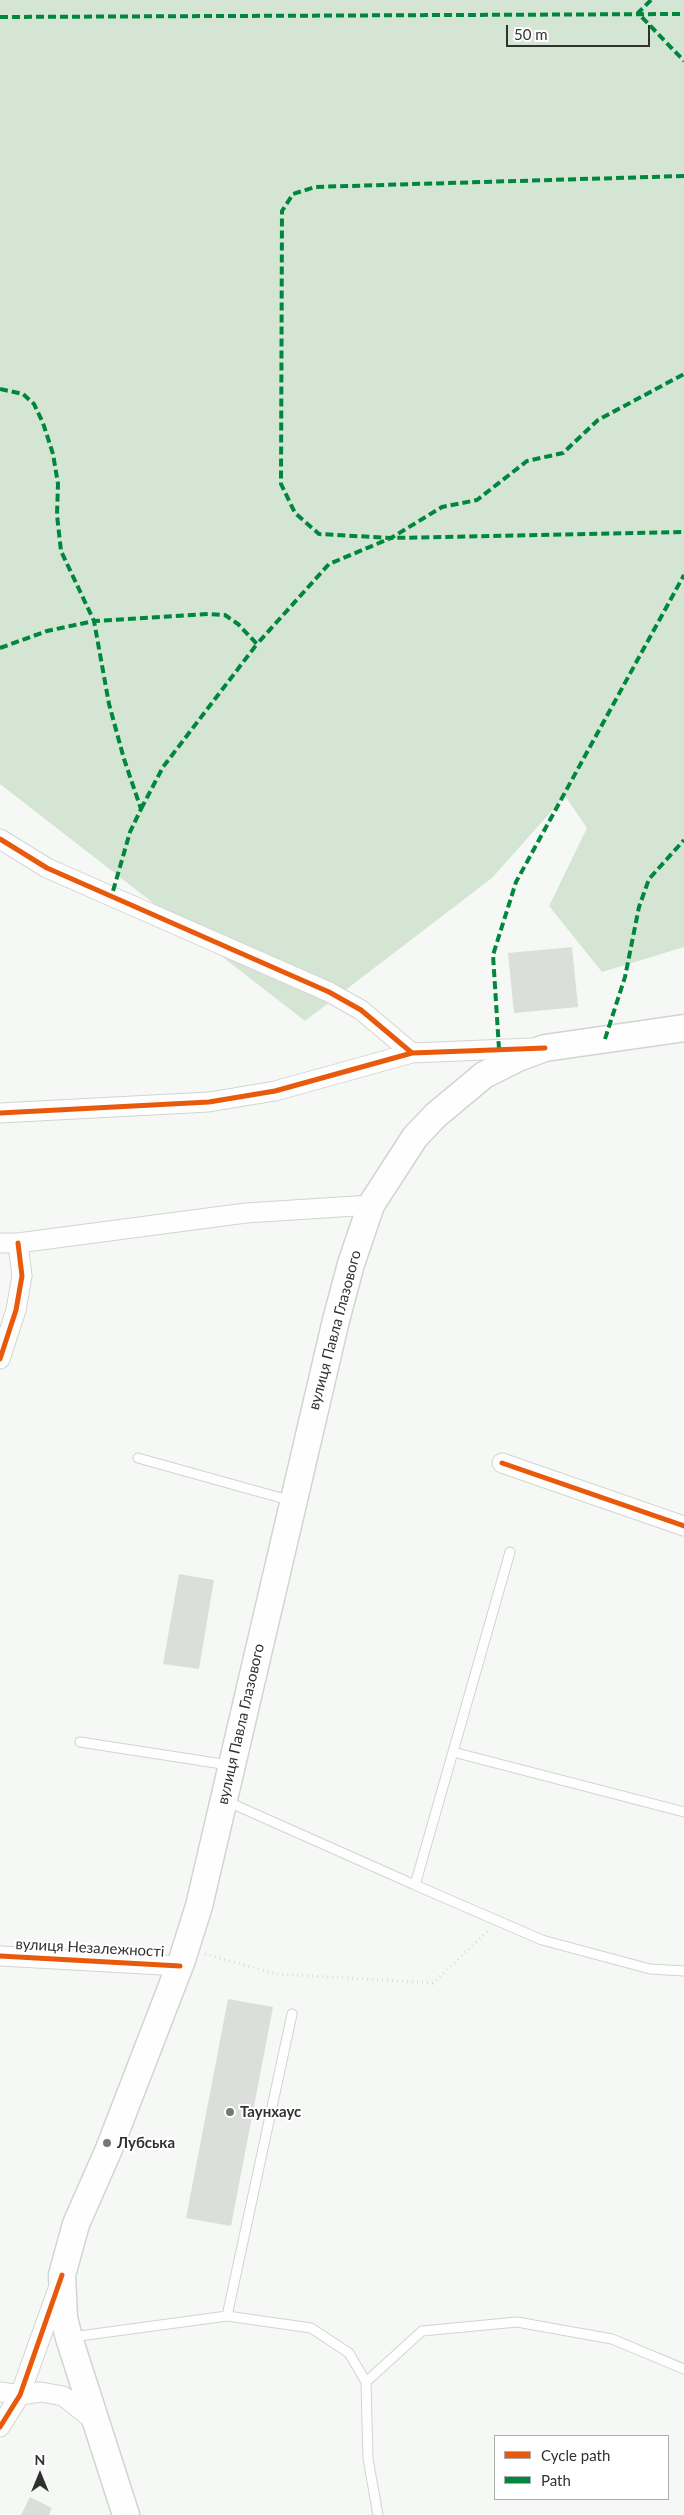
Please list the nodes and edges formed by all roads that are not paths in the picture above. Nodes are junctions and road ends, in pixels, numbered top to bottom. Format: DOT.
graph roads {
  1 [pos="0,839"];
  2 [pos="683,1036"];
  3 [pos="545,1048"];
  4 [pos="412,1053"];
  5 [pos="0,1112"];
  6 [pos="371,1205"];
  7 [pos="9,1243"];
  8 [pos="0,1359"];
  9 [pos="138,1458"];
  10 [pos="502,1463"];
  11 [pos="292,1501"];
  12 [pos="684,1526"];
  13 [pos="510,1552"];
  14 [pos="80,1742"];
  15 [pos="453,1752"];
  16 [pos="232,1765"];
  17 [pos="224,1799"];
  18 [pos="684,1812"];
  19 [pos="415,1885"];
  20 [pos="0,1956"];
  21 [pos="182,1957"];
  22 [pos="684,1971"];
  23 [pos="292,2014"];
  24 [pos="62,2275"];
  25 [pos="227,2316"];
  26 [pos="69,2338"];
  27 [pos="684,2369"];
  28 [pos="366,2382"];
  29 [pos="0,2392"];
  30 [pos="20,2395"];
  31 [pos="96,2422"];
  32 [pos="0,2427"];
  33 [pos="126,2515"];
  34 [pos="378,2515"];
  1 -- 4 [label="street"];
  2 -- 3 [label="main road"];
  3 -- 4 [label="street"];
  3 -- 6 [label="main road, вулиця Павла Глазового"];
  4 -- 5 [label="street"];
  6 -- 7 [label="street"];
  6 -- 11 [label="main road, вулиця Павла Глазового"];
  7 -- 8 [label="street"];
  9 -- 11 [label="lane"];
  10 -- 12 [label="street"];
  11 -- 16 [label="main road, вулиця Павла Глазового"];
  13 -- 15 [label="lane"];
  14 -- 16 [label="lane"];
  15 -- 18 [label="lane"];
  15 -- 19 [label="lane"];
  16 -- 17 [label="main road, вулиця Павла Глазового"];
  17 -- 19 [label="lane"];
  17 -- 21 [label="main road, вулиця Павла Глазового"];
  19 -- 22 [label="lane"];
  20 -- 21 [label="street, вулиця Незалежності"];
  21 -- 24 [label="main road, вулиця Павла Глазового"];
  23 -- 25 [label="lane"];
  24 -- 26 [label="main road"];
  24 -- 30 [label="street, вулиця Павла Глазового"];
  25 -- 26 [label="lane"];
  25 -- 28 [label="lane"];
  26 -- 31 [label="main road"];
  27 -- 28 [label="lane"];
  28 -- 34 [label="lane"];
  29 -- 30 [label="street"];
  30 -- 31 [label="street"];
  30 -- 32 [label="street, вулиця Павла Глазового"];
  31 -- 33 [label="main road"];
}
